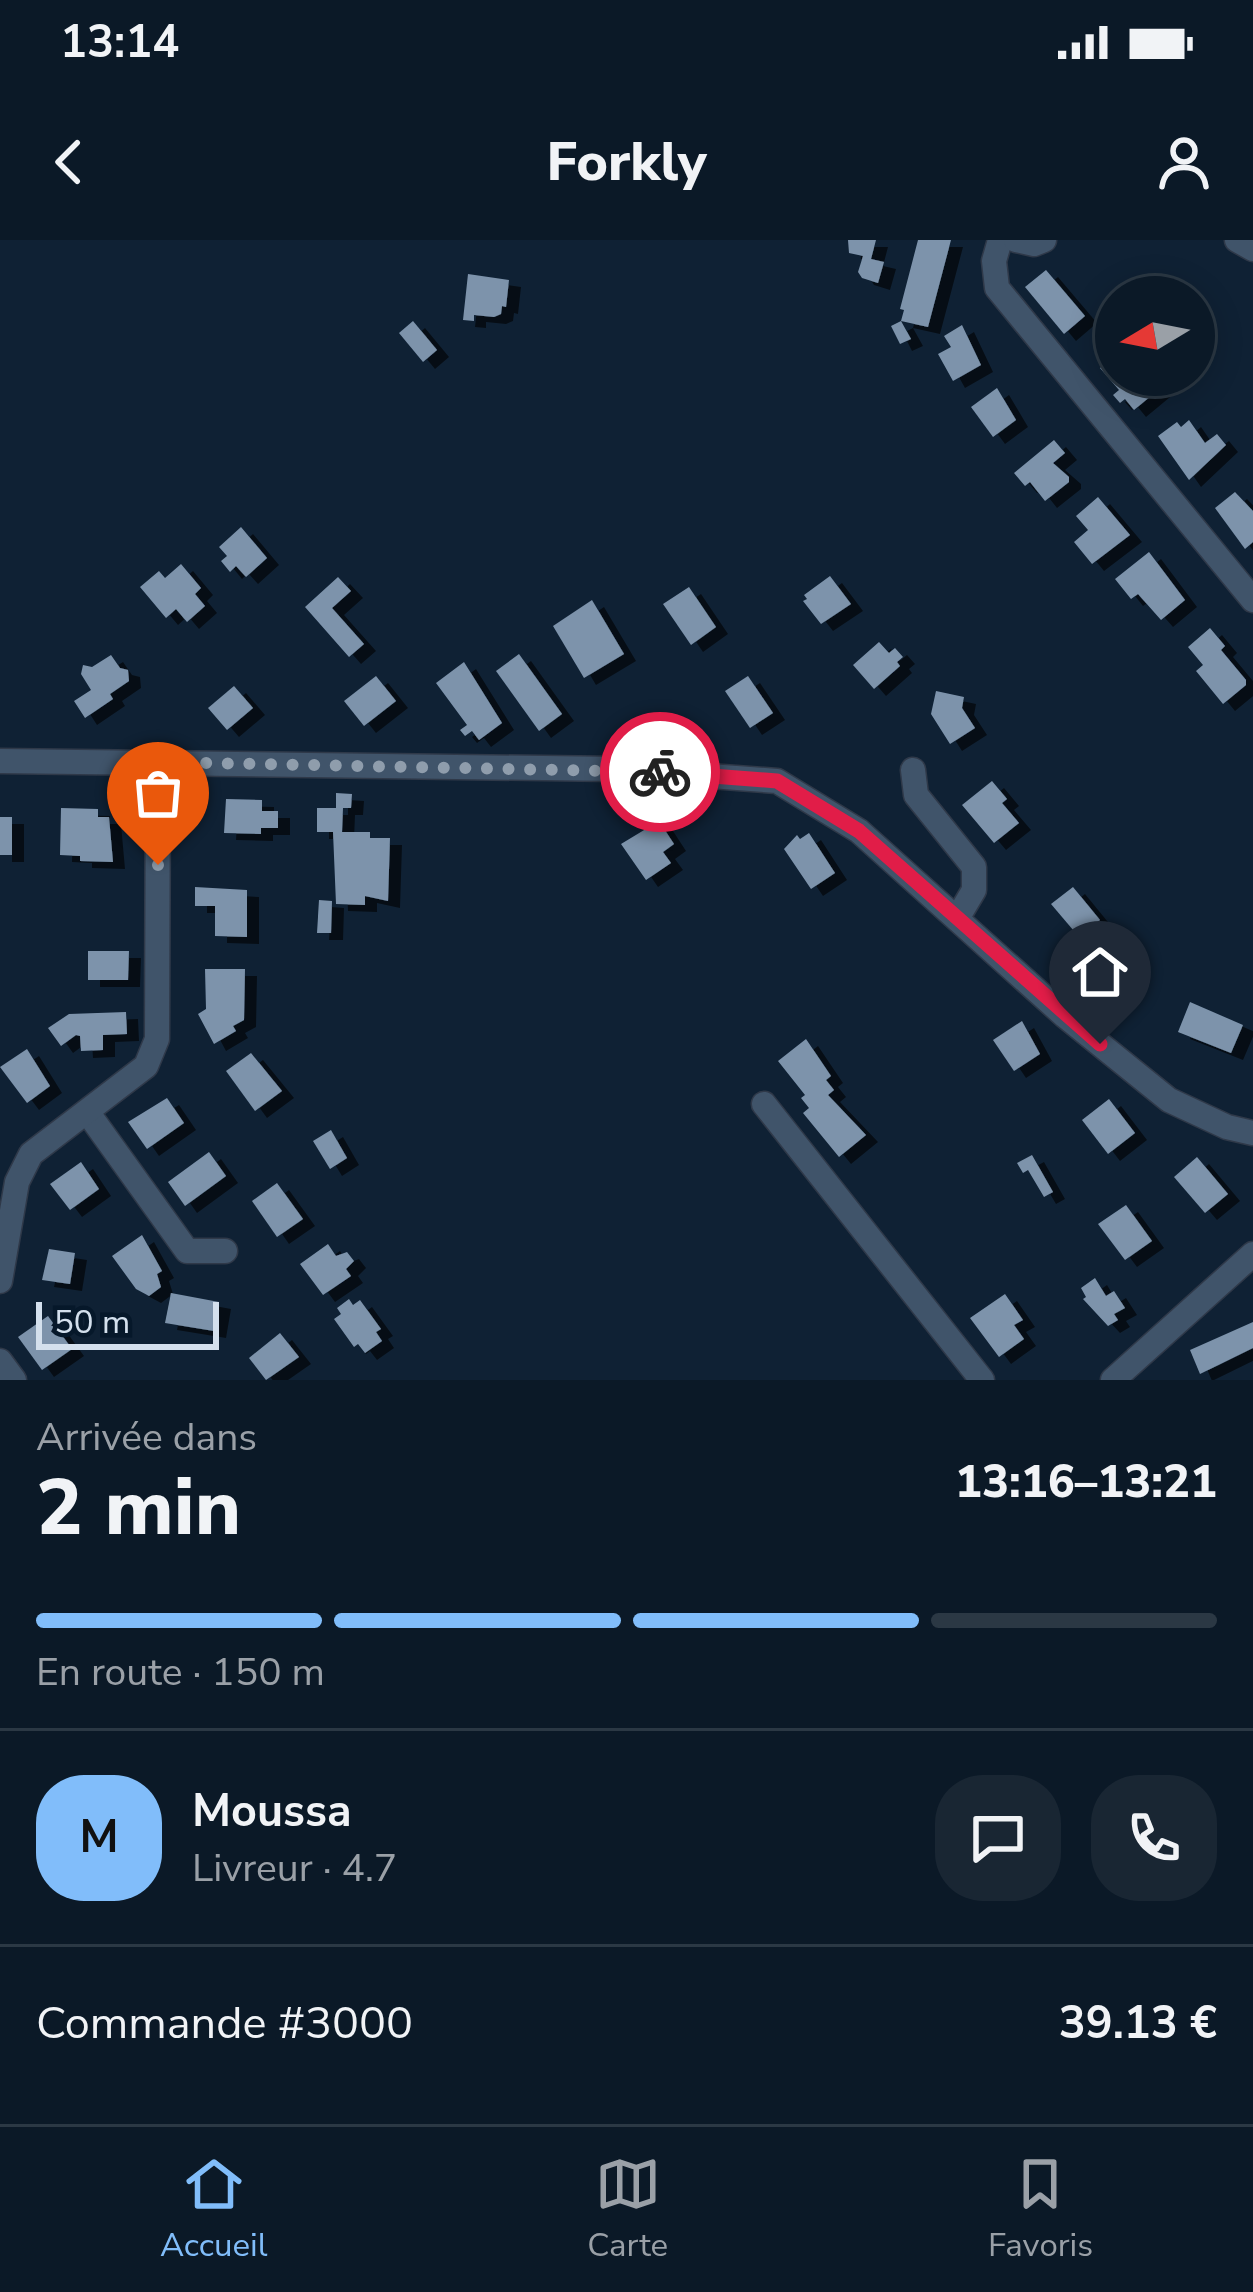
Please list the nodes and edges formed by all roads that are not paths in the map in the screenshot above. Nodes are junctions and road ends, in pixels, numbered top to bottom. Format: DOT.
graph roads {
  1 [pos="1000,240"];
  2 [pos="1016,240"];
  3 [pos="1044,240"];
  4 [pos="1237,240"];
  5 [pos="1253,249"];
  6 [pos="1253,600"];
  7 [pos="0,761"];
  8 [pos="158,762"];
  9 [pos="913,770"];
  10 [pos="958,917"];
  11 [pos="764,1104"];
  12 [pos="88,1113"];
  13 [pos="1253,1133"];
  14 [pos="9,1181"];
  15 [pos="226,1251"];
  16 [pos="1253,1254"];
  17 [pos="0,1281"];
  18 [pos="0,1361"];
  19 [pos="1131,1375"];
  20 [pos="14,1380"];
  21 [pos="982,1380"];
  1 -- 6 [label="street"];
  2 -- 3 [label="street"];
  4 -- 5 [label="street"];
  7 -- 8 [label="street"];
  8 -- 10 [label="street"];
  8 -- 12 [label="street"];
  9 -- 10 [label="street"];
  10 -- 13 [label="street"];
  11 -- 21 [label="street"];
  12 -- 14 [label="street"];
  12 -- 15 [label="street"];
  14 -- 17 [label="street"];
  16 -- 19 [label="street"];
  18 -- 20 [label="street"];
}
